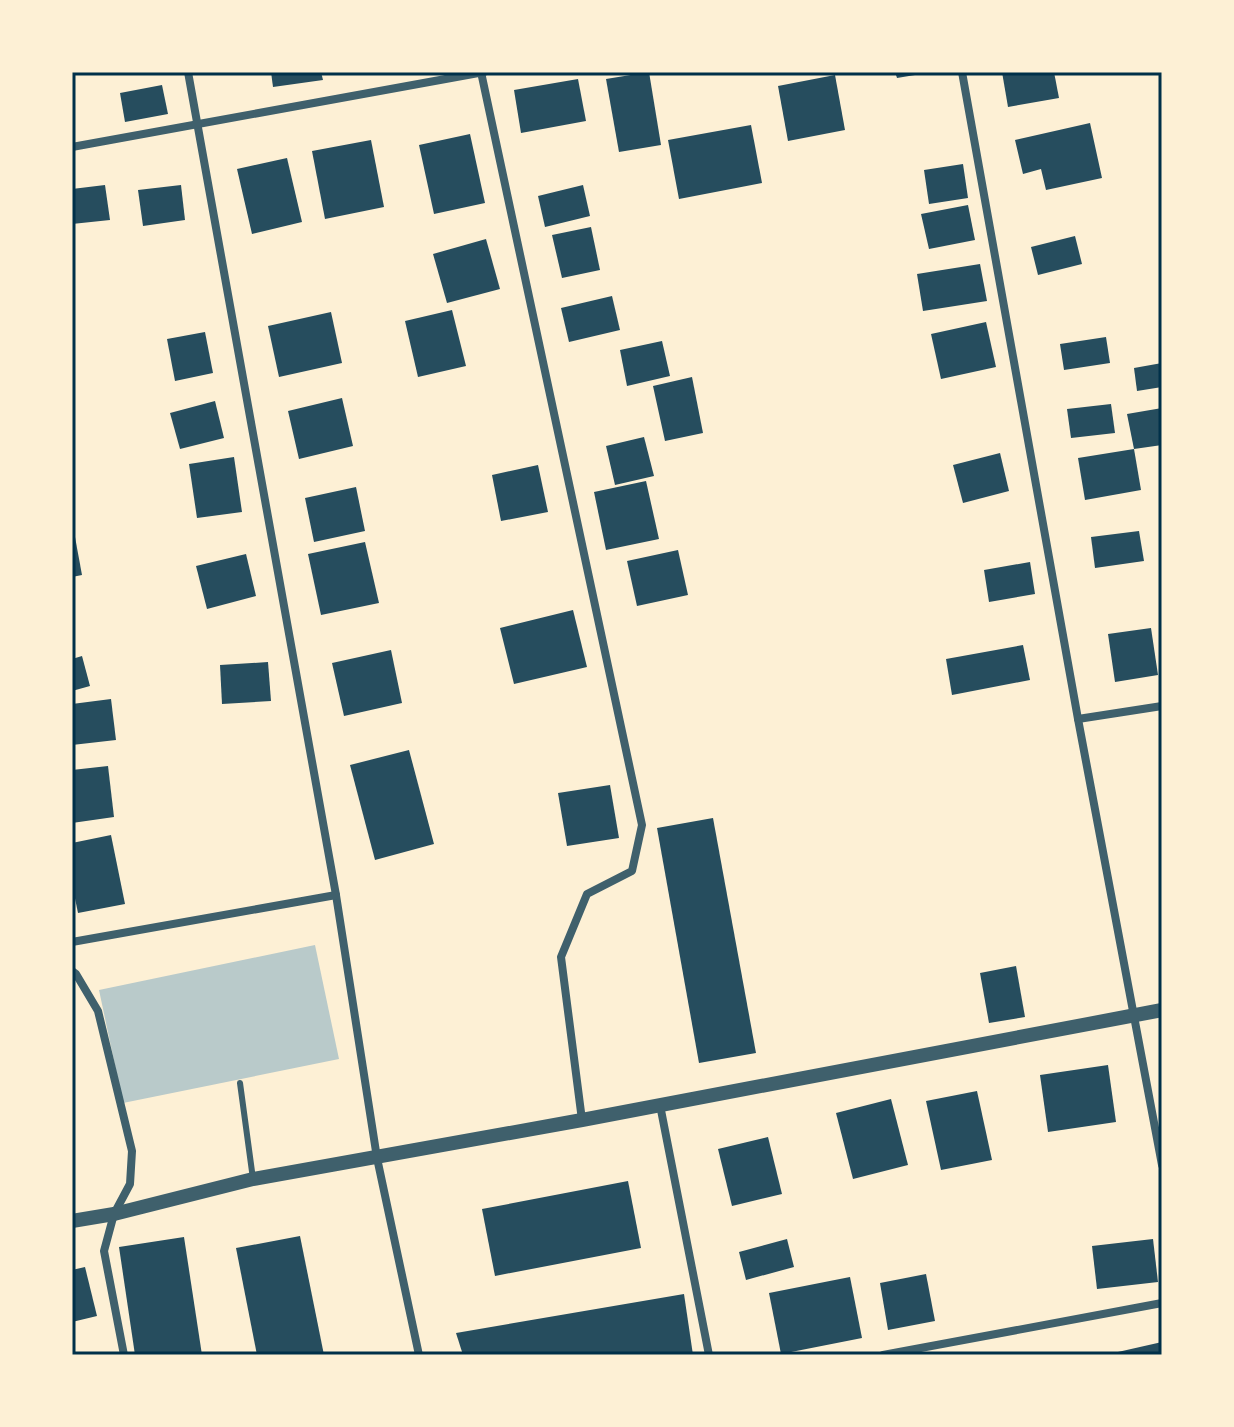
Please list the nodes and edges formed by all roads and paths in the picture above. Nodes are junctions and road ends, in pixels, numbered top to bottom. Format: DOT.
graph roads {
  1 [pos="188,72"];
  2 [pos="483,72"];
  3 [pos="962,72"];
  4 [pos="198,125"];
  5 [pos="72,147"];
  6 [pos="1162,706"];
  7 [pos="1078,719"];
  8 [pos="336,895"];
  9 [pos="72,942"];
  10 [pos="72,971"];
  11 [pos="1162,1010"];
  12 [pos="1132,1015"];
  13 [pos="240,1083"];
  14 [pos="660,1105"];
  15 [pos="582,1120"];
  16 [pos="377,1158"];
  17 [pos="1162,1165"];
  18 [pos="253,1179"];
  19 [pos="114,1214"];
  20 [pos="72,1221"];
  21 [pos="1162,1303"];
  22 [pos="124,1355"];
  23 [pos="419,1355"];
  24 [pos="709,1355"];
  25 [pos="883,1355"];
  1 -- 4 [label="street"];
  2 -- 4 [label="street"];
  2 -- 15 [label="street"];
  3 -- 7 [label="street"];
  4 -- 5 [label="street"];
  4 -- 8 [label="street"];
  6 -- 7 [label="street"];
  7 -- 12 [label="street"];
  8 -- 9 [label="street"];
  8 -- 16 [label="street"];
  10 -- 19 [label="street"];
  11 -- 12 [label="street"];
  12 -- 14 [label="street"];
  12 -- 17 [label="street"];
  13 -- 18 [label="lane"];
  14 -- 15 [label="street"];
  14 -- 24 [label="street"];
  15 -- 16 [label="street"];
  16 -- 18 [label="street"];
  16 -- 23 [label="street"];
  18 -- 19 [label="street"];
  19 -- 20 [label="street"];
  19 -- 22 [label="street"];
  21 -- 25 [label="street"];
}
